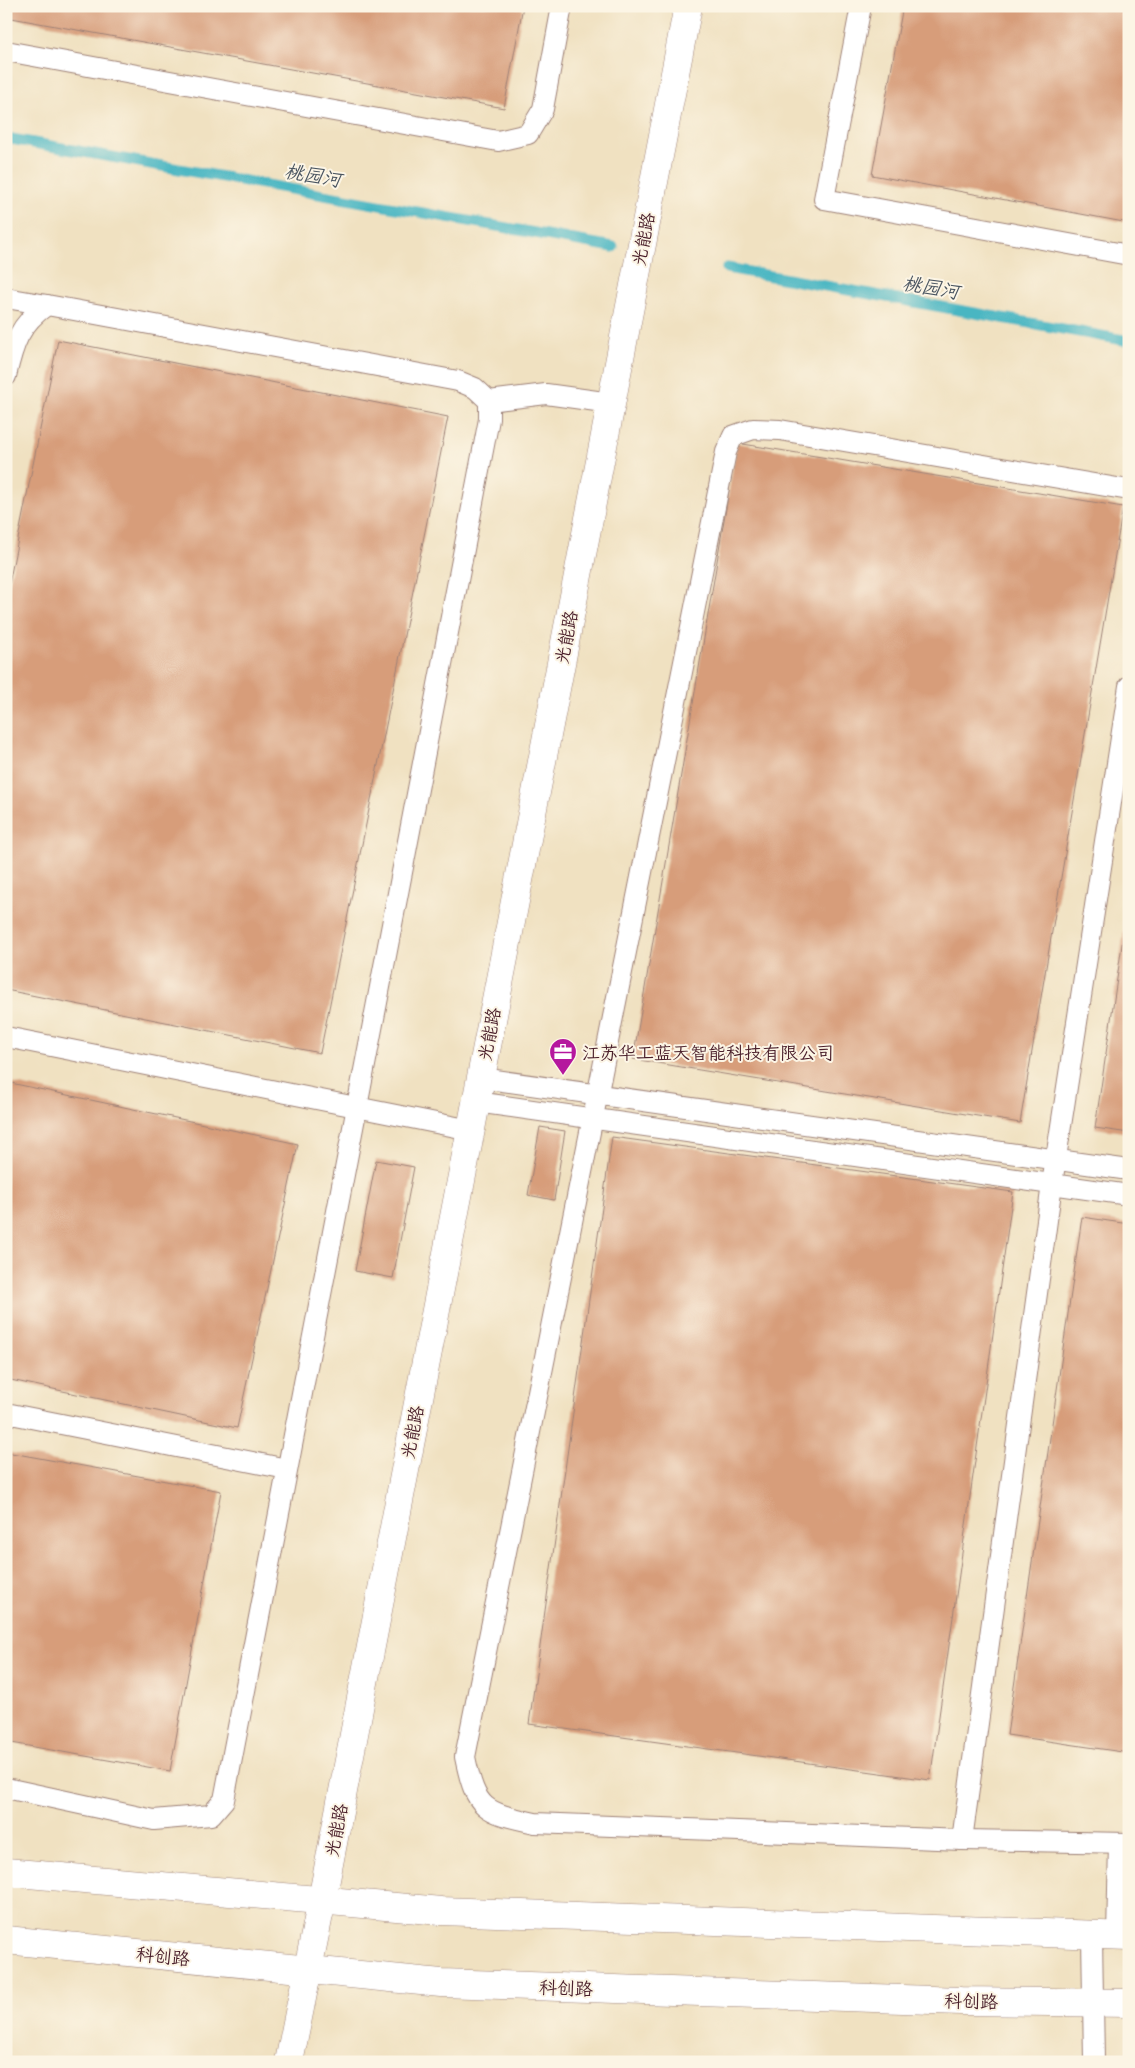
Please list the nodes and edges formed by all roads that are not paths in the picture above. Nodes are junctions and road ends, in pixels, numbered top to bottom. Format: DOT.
graph roads {
  1 [pos="562,6"];
  2 [pos="688,6"];
  3 [pos="860,6"];
  4 [pos="6,51"];
  5 [pos="1129,255"];
  6 [pos="6,298"];
  7 [pos="47,305"];
  8 [pos="6,376"];
  9 [pos="489,401"];
  10 [pos="611,403"];
  11 [pos="1129,490"];
  12 [pos="1129,686"];
  13 [pos="6,1037"];
  14 [pos="478,1090"];
  15 [pos="598,1095"];
  16 [pos="356,1107"];
  17 [pos="593,1119"];
  18 [pos="471,1130"];
  19 [pos="1056,1160"];
  20 [pos="1129,1170"];
  21 [pos="1052,1184"];
  22 [pos="1129,1195"];
  23 [pos="6,1413"];
  24 [pos="287,1469"];
  25 [pos="6,1788"];
  26 [pos="962,1840"];
  27 [pos="1124,1843"];
  28 [pos="6,1872"];
  29 [pos="322,1900"];
  30 [pos="1113,1936"];
  31 [pos="6,1940"];
  32 [pos="308,1970"];
  33 [pos="1093,2002"];
  34 [pos="1129,2003"];
  35 [pos="288,2062"];
  36 [pos="1094,2062"];
  1 -- 4 [label="lane"];
  2 -- 10 [label="street, 光能路"];
  3 -- 5 [label="lane"];
  6 -- 7 [label="lane"];
  7 -- 8 [label="lane"];
  7 -- 9 [label="lane"];
  9 -- 10 [label="lane"];
  9 -- 16 [label="lane"];
  10 -- 14 [label="street, 光能路"];
  11 -- 15 [label="lane"];
  12 -- 19 [label="lane"];
  13 -- 16 [label="lane"];
  14 -- 15 [label="lane"];
  14 -- 17 [label="lane"];
  14 -- 18 [label="street, 光能路"];
  15 -- 17 [label="lane"];
  15 -- 19 [label="lane"];
  16 -- 18 [label="lane"];
  16 -- 24 [label="lane"];
  17 -- 21 [label="lane"];
  17 -- 26 [label="lane"];
  18 -- 29 [label="street, 光能路"];
  19 -- 20 [label="lane"];
  19 -- 21 [label="lane"];
  21 -- 22 [label="lane"];
  21 -- 26 [label="lane"];
  23 -- 24 [label="lane"];
  24 -- 25 [label="lane"];
  26 -- 27 [label="lane"];
  27 -- 30 [label="lane"];
  28 -- 29 [label="street"];
  29 -- 30 [label="street"];
  29 -- 32 [label="street, 光能路"];
  30 -- 33 [label="lane"];
  31 -- 32 [label="street, 科创路"];
  32 -- 33 [label="street, 科创路"];
  32 -- 35 [label="street, 光能路"];
  33 -- 34 [label="street, 科创路"];
  33 -- 36 [label="lane"];
}
